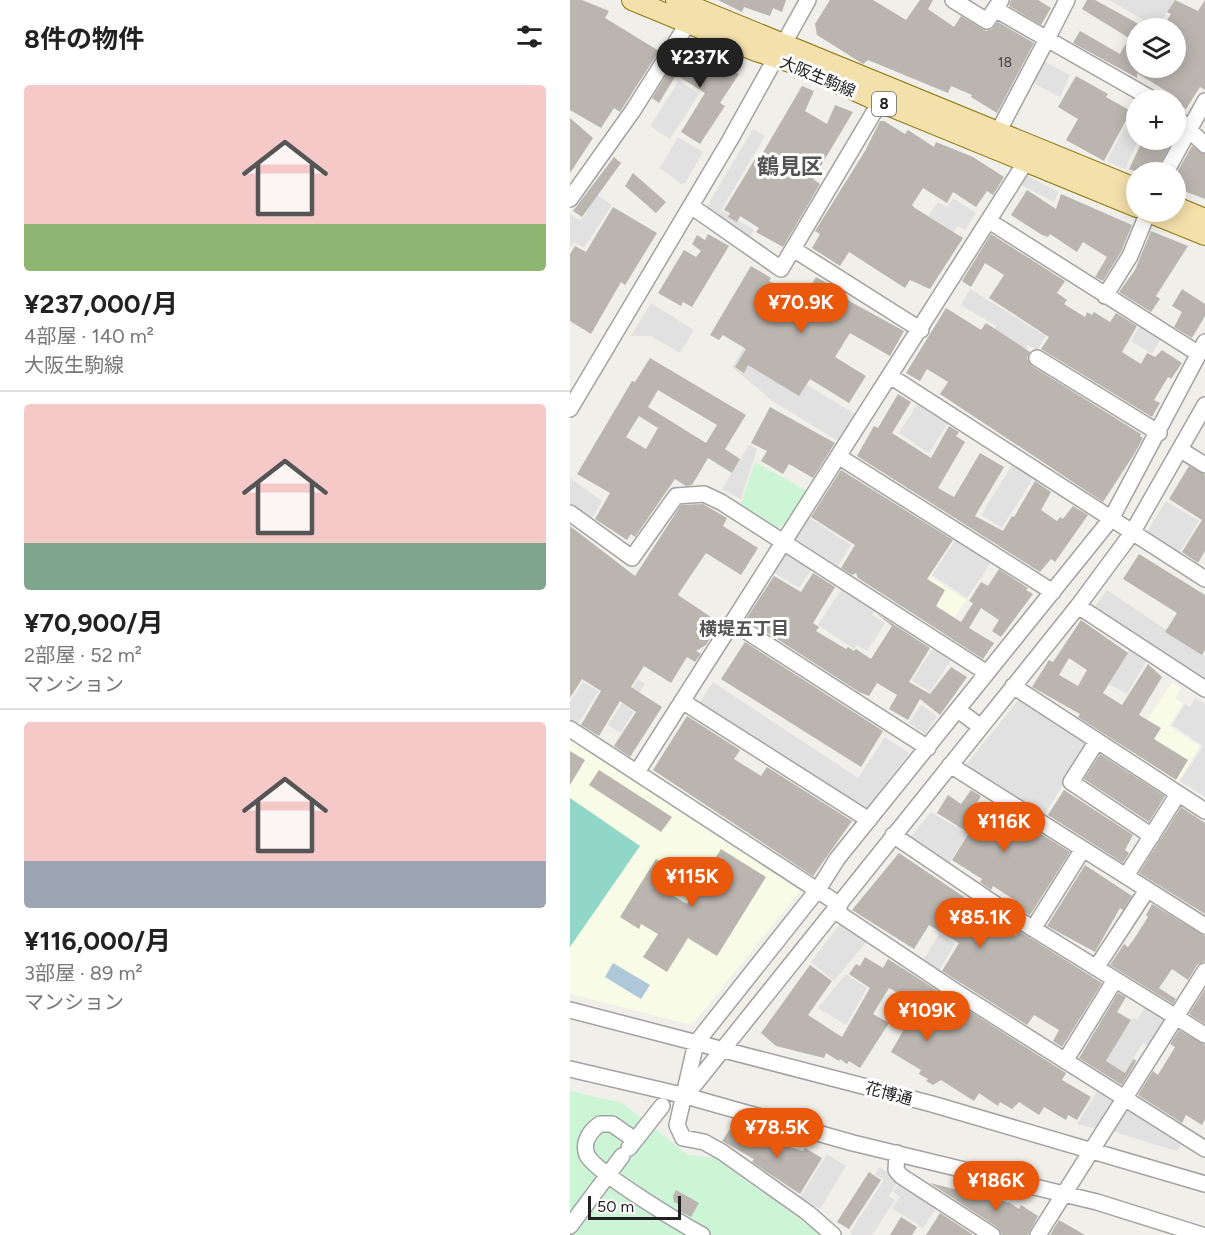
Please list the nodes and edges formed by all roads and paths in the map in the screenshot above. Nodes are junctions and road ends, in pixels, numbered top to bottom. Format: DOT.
graph roads {
  1 [pos="632,0"];
  2 [pos="676,0"];
  3 [pos="808,0"];
  4 [pos="953,0"];
  5 [pos="1060,3"];
  6 [pos="998,5"];
  7 [pos="688,23"];
  8 [pos="1047,39"];
  9 [pos="779,50"];
  10 [pos="1136,90"];
  11 [pos="1205,101"];
  12 [pos="880,102"];
  13 [pos="1186,126"];
  14 [pos="1189,129"];
  15 [pos="998,132"];
  16 [pos="1205,145"];
  17 [pos="1030,154"];
  18 [pos="1171,162"];
  19 [pos="1126,185"];
  20 [pos="570,199"];
  21 [pos="1126,202"];
  22 [pos="691,207"];
  23 [pos="1186,211"];
  24 [pos="1205,219"];
  25 [pos="989,221"];
  26 [pos="1144,222"];
  27 [pos="1173,222"];
  28 [pos="1205,235"];
  29 [pos="793,249"];
  30 [pos="1106,296"];
  31 [pos="921,330"];
  32 [pos="1202,348"];
  33 [pos="1037,358"];
  34 [pos="890,376"];
  35 [pos="1205,405"];
  36 [pos="570,410"];
  37 [pos="1159,433"];
  38 [pos="1181,450"];
  39 [pos="838,456"];
  40 [pos="1205,465"];
  41 [pos="570,513"];
  42 [pos="1111,519"];
  43 [pos="1132,533"];
  44 [pos="784,540"];
  45 [pos="1205,579"];
  46 [pos="1053,592"];
  47 [pos="1078,606"];
  48 [pos="732,622"];
  49 [pos="987,673"];
  50 [pos="1013,686"];
  51 [pos="1205,689"];
  52 [pos="682,701"];
  53 [pos="958,710"];
  54 [pos="981,727"];
  55 [pos="570,729"];
  56 [pos="1097,741"];
  57 [pos="928,748"];
  58 [pos="950,765"];
  59 [pos="637,772"];
  60 [pos="1178,794"];
  61 [pos="1205,811"];
  62 [pos="869,820"];
  63 [pos="893,835"];
  64 [pos="1152,836"];
  65 [pos="1083,849"];
  66 [pos="1126,876"];
  67 [pos="819,888"];
  68 [pos="1148,890"];
  69 [pos="838,908"];
  70 [pos="1205,926"];
  71 [pos="1033,929"];
  72 [pos="1096,968"];
  73 [pos="1205,970"];
  74 [pos="1115,980"];
  75 [pos="570,1010"];
  76 [pos="1175,1017"];
  77 [pos="1205,1035"];
  78 [pos="696,1043"];
  79 [pos="726,1049"];
  80 [pos="1065,1061"];
  81 [pos="570,1069"];
  82 [pos="686,1096"];
  83 [pos="1124,1099"];
  84 [pos="662,1106"];
  85 [pos="628,1149"];
  86 [pos="1205,1149"];
  87 [pos="1092,1150"];
  88 [pos="897,1153"];
  89 [pos="609,1175"];
  90 [pos="1205,1184"];
  91 [pos="1063,1194"];
  92 [pos="570,1226"];
  93 [pos="702,1235"];
  94 [pos="833,1235"];
  95 [pos="992,1235"];
  96 [pos="1038,1235"];
  97 [pos="1202,1235"];
  1 -- 7 [label="main road, 大阪生駒線 / 8"];
  2 -- 9 [label="main road, 大阪生駒線 / 8"];
  3 -- 9 [label="street"];
  4 -- 6 [label="street"];
  5 -- 8 [label="street"];
  6 -- 8 [label="street"];
  7 -- 9 [label="main road, 大阪生駒線 / 8"];
  7 -- 20 [label="street"];
  8 -- 10 [label="street"];
  8 -- 15 [label="street"];
  9 -- 12 [label="main road, 大阪生駒線 / 8"];
  9 -- 15 [label="main road, 大阪生駒線 / 8"];
  9 -- 22 [label="street"];
  11 -- 14 [label="street"];
  12 -- 17 [label="main road, 大阪生駒線 / 8"];
  12 -- 29 [label="street"];
  13 -- 14 [label="street"];
  14 -- 16 [label="street"];
  14 -- 18 [label="street"];
  15 -- 17 [label="main road, 大阪生駒線 / 8"];
  17 -- 19 [label="main road, 大阪生駒線 / 8"];
  17 -- 21 [label="main road, 大阪生駒線 / 8"];
  17 -- 25 [label="street"];
  22 -- 29 [label="street"];
  22 -- 36 [label="street"];
  23 -- 24 [label="main road"];
  25 -- 30 [label="street"];
  25 -- 31 [label="street"];
  26 -- 30 [label="street"];
  27 -- 28 [label="main road"];
  29 -- 31 [label="street"];
  30 -- 32 [label="street"];
  31 -- 34 [label="street"];
  32 -- 37 [label="street"];
  33 -- 37 [label="street"];
  34 -- 39 [label="street"];
  34 -- 42 [label="street"];
  35 -- 38 [label="street"];
  37 -- 42 [label="street"];
  38 -- 40 [label="street"];
  38 -- 43 [label="street"];
  39 -- 44 [label="street"];
  39 -- 46 [label="street"];
  41 -- 44 [label="street"];
  42 -- 43 [label="street"];
  42 -- 46 [label="street"];
  43 -- 45 [label="street"];
  43 -- 47 [label="street"];
  44 -- 48 [label="street"];
  44 -- 49 [label="street"];
  46 -- 49 [label="street"];
  47 -- 50 [label="street"];
  47 -- 51 [label="street"];
  48 -- 52 [label="street"];
  48 -- 57 [label="street"];
  49 -- 53 [label="street"];
  50 -- 54 [label="street"];
  50 -- 56 [label="street"];
  52 -- 59 [label="street"];
  52 -- 62 [label="street"];
  53 -- 54 [label="street"];
  53 -- 57 [label="street"];
  54 -- 58 [label="street"];
  55 -- 59 [label="street"];
  56 -- 60 [label="street"];
  56 -- 64 [label="street"];
  57 -- 62 [label="street"];
  58 -- 63 [label="street"];
  58 -- 65 [label="street"];
  59 -- 67 [label="street"];
  60 -- 61 [label="street"];
  60 -- 64 [label="street"];
  62 -- 67 [label="street"];
  63 -- 69 [label="street"];
  63 -- 71 [label="street"];
  64 -- 66 [label="street"];
  65 -- 66 [label="street"];
  65 -- 71 [label="street"];
  66 -- 68 [label="street"];
  67 -- 69 [label="street"];
  67 -- 78 [label="street"];
  68 -- 70 [label="street"];
  68 -- 72 [label="street"];
  69 -- 79 [label="street"];
  69 -- 80 [label="street"];
  71 -- 72 [label="street"];
  72 -- 74 [label="street"];
  73 -- 76 [label="street"];
  74 -- 76 [label="street"];
  74 -- 80 [label="street"];
  75 -- 78 [label="street, 花博通"];
  76 -- 77 [label="street"];
  76 -- 83 [label="street"];
  78 -- 79 [label="street, 花博通"];
  78 -- 82 [label="street"];
  79 -- 82 [label="street"];
  79 -- 87 [label="street, 花博通"];
  80 -- 83 [label="street"];
  81 -- 82 [label="street"];
  82 -- 88 [label="street"];
  82 -- 94 [label="street"];
  83 -- 86 [label="street"];
  83 -- 87 [label="street"];
  84 -- 85 [label="street"];
  85 -- 89 [label="street"];
  85 -- 89 [label="street"];
  87 -- 90 [label="street, 花博通"];
  87 -- 91 [label="street"];
  88 -- 91 [label="street"];
  88 -- 95 [label="street"];
  89 -- 92 [label="street"];
  89 -- 93 [label="street"];
  91 -- 96 [label="street"];
  91 -- 97 [label="street"];
}
